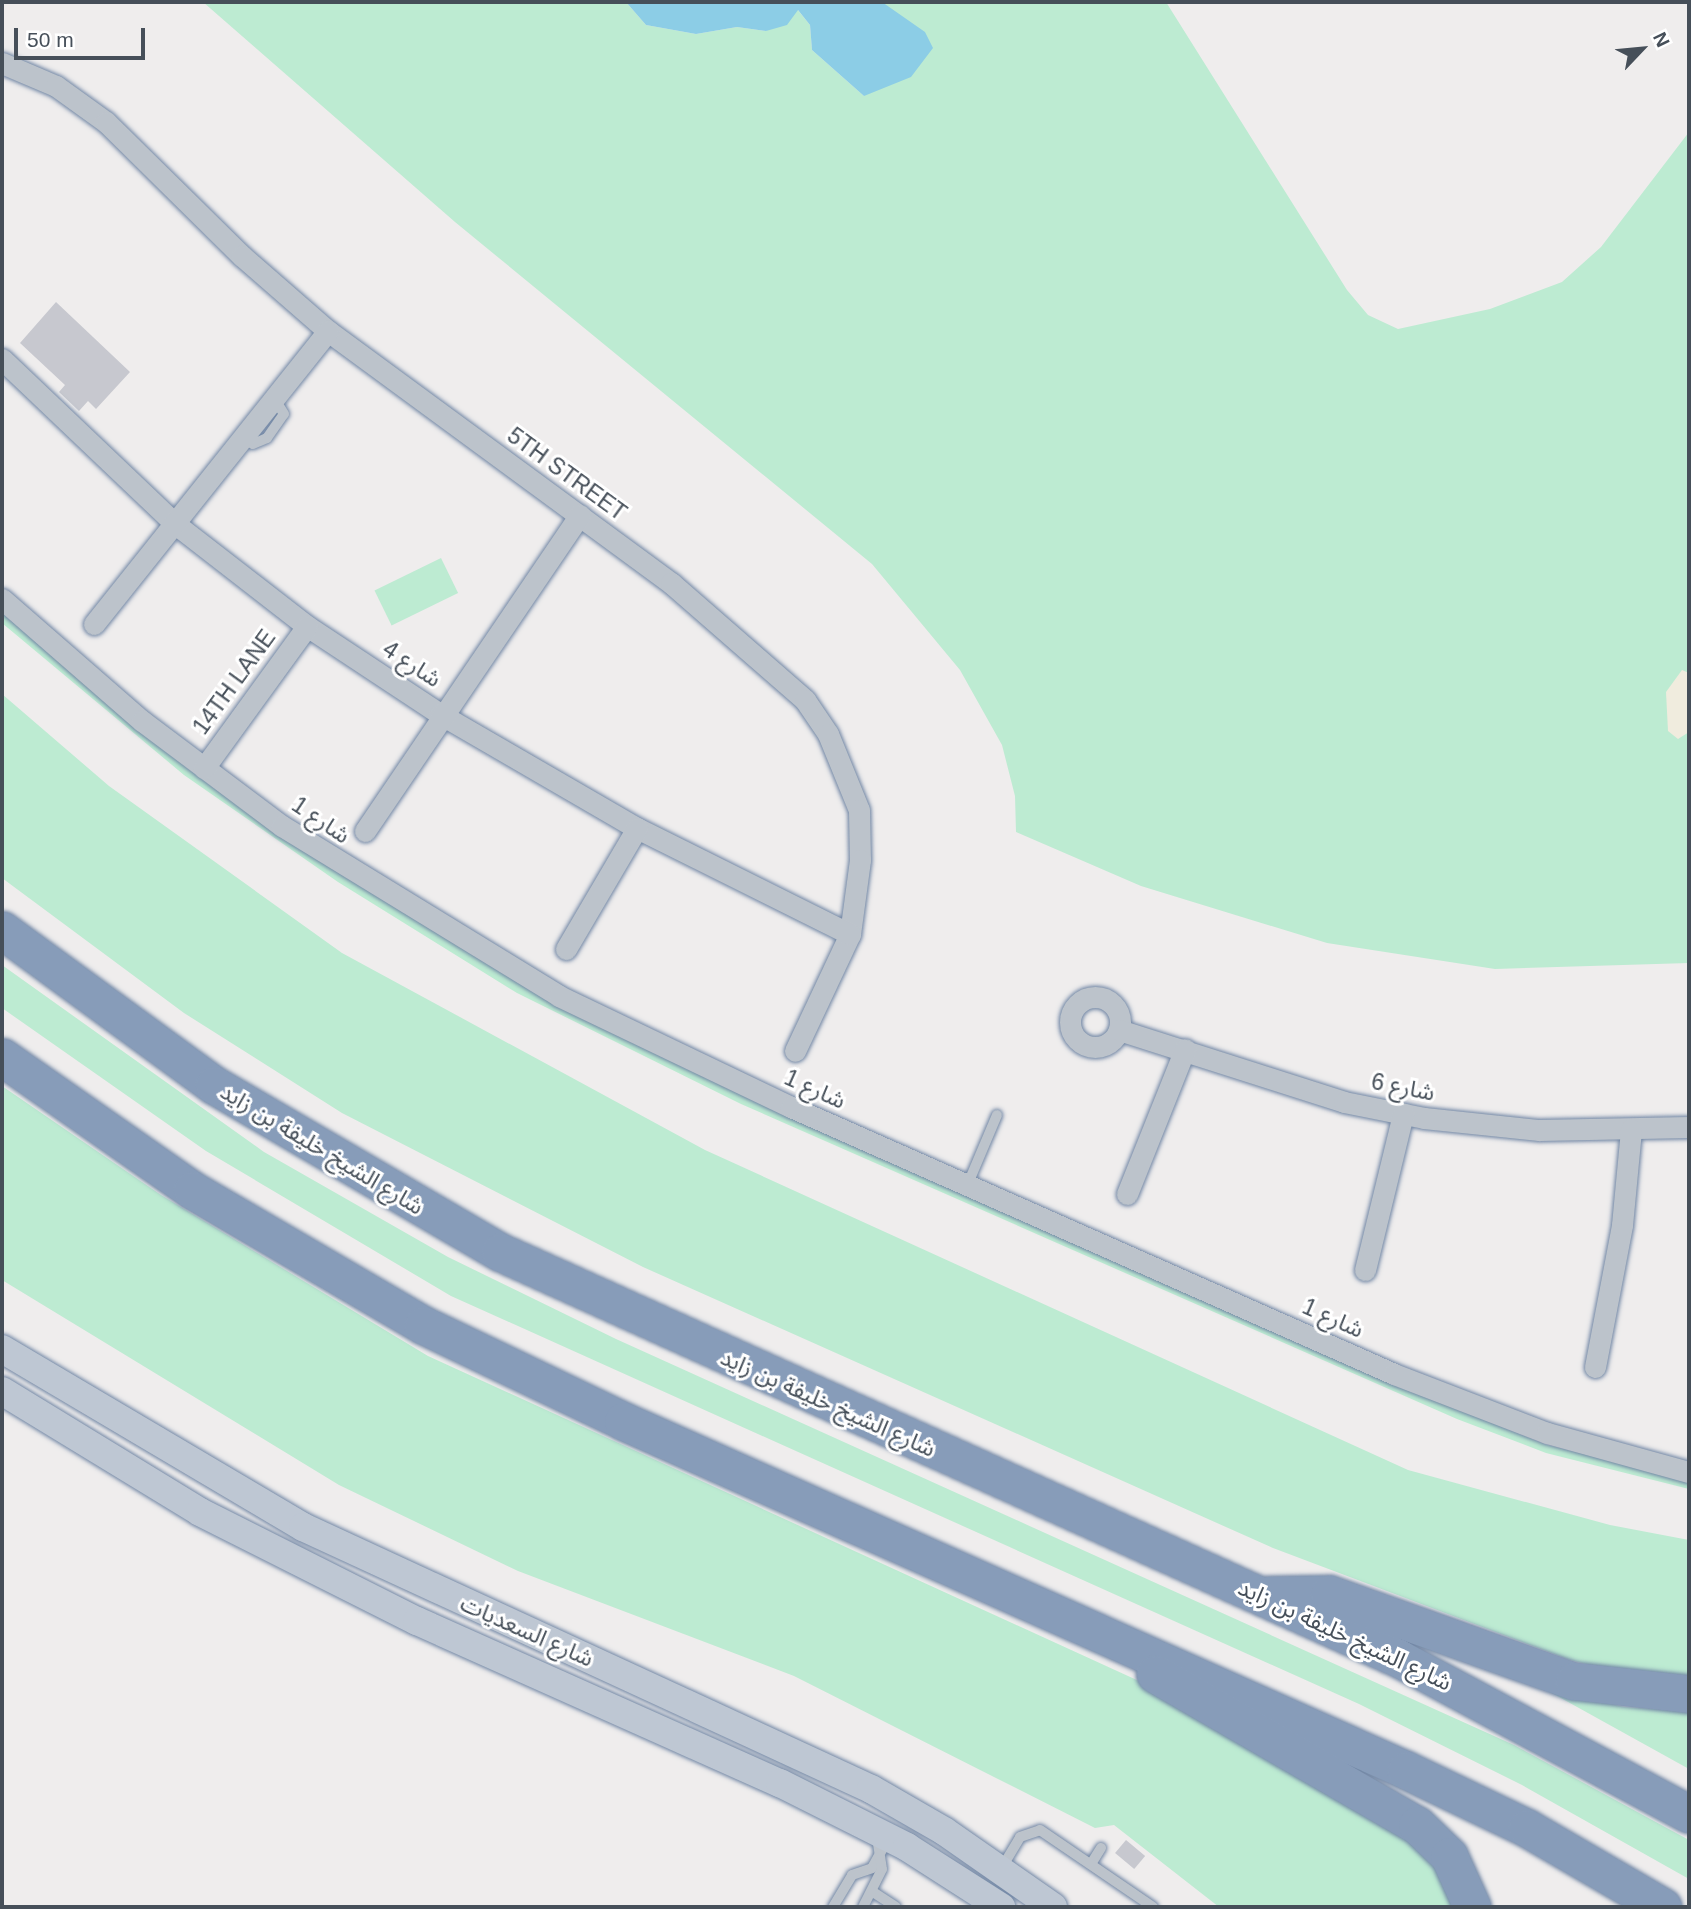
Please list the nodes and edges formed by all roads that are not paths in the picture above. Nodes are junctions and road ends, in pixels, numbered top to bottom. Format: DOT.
graph roads {
  1 [pos="2,63"];
  2 [pos="328,331"];
  3 [pos="6,371"];
  4 [pos="580,515"];
  5 [pos="174,523"];
  6 [pos="2,599"];
  7 [pos="94,624"];
  8 [pos="307,626"];
  9 [pos="440,714"];
  10 [pos="204,768"];
  11 [pos="637,828"];
  12 [pos="365,831"];
  13 [pos="2,930"];
  14 [pos="850,934"];
  15 [pos="566,949"];
  16 [pos="1119,1030"];
  17 [pos="1185,1049"];
  18 [pos="795,1051"];
  19 [pos="2,1057"];
  20 [pos="1403,1114"];
  21 [pos="997,1115"];
  22 [pos="1689,1127"];
  23 [pos="1631,1129"];
  24 [pos="967,1186"];
  25 [pos="1127,1194"];
  26 [pos="1364,1270"];
  27 [pos="2,1349"];
  28 [pos="1595,1367"];
  29 [pos="2,1391"];
  30 [pos="1689,1472"];
  31 [pos="1264,1596"];
  32 [pos="1121,1643"];
  33 [pos="1689,1694"];
  34 [pos="1689,1814"];
  35 [pos="878,1839"];
  36 [pos="1101,1848"];
  37 [pos="1091,1864"];
  38 [pos="1001,1869"];
  39 [pos="873,1892"];
  40 [pos="833,1907"];
  41 [pos="863,1907"];
  42 [pos="896,1907"];
  43 [pos="1000,1907"];
  44 [pos="1053,1907"];
  45 [pos="1153,1907"];
  46 [pos="1472,1907"];
  47 [pos="1663,1907"];
  1 -- 2 [label="street, 5TH STREET"];
  2 -- 4 [label="street, 5TH STREET"];
  2 -- 5 [label="street"];
  3 -- 5 [label="street, شارع 4"];
  4 -- 9 [label="street"];
  4 -- 14 [label="street, 5TH STREET"];
  5 -- 7 [label="street"];
  5 -- 8 [label="street, شارع 4"];
  6 -- 10 [label="street, شارع 1"];
  8 -- 9 [label="street, شارع 4"];
  8 -- 10 [label="street, 14TH LANE"];
  9 -- 11 [label="street, شارع 4"];
  9 -- 12 [label="street"];
  10 -- 24 [label="street, شارع 1"];
  11 -- 14 [label="street, شارع 4"];
  11 -- 15 [label="street"];
  13 -- 31 [label="highway, شارع الشيخ خليفة بن زايد"];
  14 -- 18 [label="street, 5TH STREET"];
  16 -- 17 [label="street, شارع 6"];
  17 -- 20 [label="street, شارع 6"];
  17 -- 25 [label="street"];
  19 -- 32 [label="highway"];
  20 -- 23 [label="street, شارع 6"];
  20 -- 26 [label="street"];
  21 -- 24 [label="lane"];
  22 -- 23 [label="street, شارع 6"];
  23 -- 28 [label="street"];
  24 -- 30 [label="street, شارع 1"];
  27 -- 38 [label="street, شارع السعديات"];
  29 -- 35 [label="street, شارع السعديات"];
  31 -- 33 [label="highway"];
  31 -- 34 [label="highway, شارع الشيخ خليفة بن زايد"];
  32 -- 46 [label="highway"];
  32 -- 47 [label="highway"];
  35 -- 39 [label="lane"];
  35 -- 40 [label="lane"];
  35 -- 43 [label="street, شارع السعديات"];
  36 -- 37 [label="lane"];
  37 -- 38 [label="lane"];
  37 -- 45 [label="lane"];
  38 -- 44 [label="street, شارع السعديات"];
  39 -- 41 [label="lane"];
  39 -- 42 [label="lane"];
}
